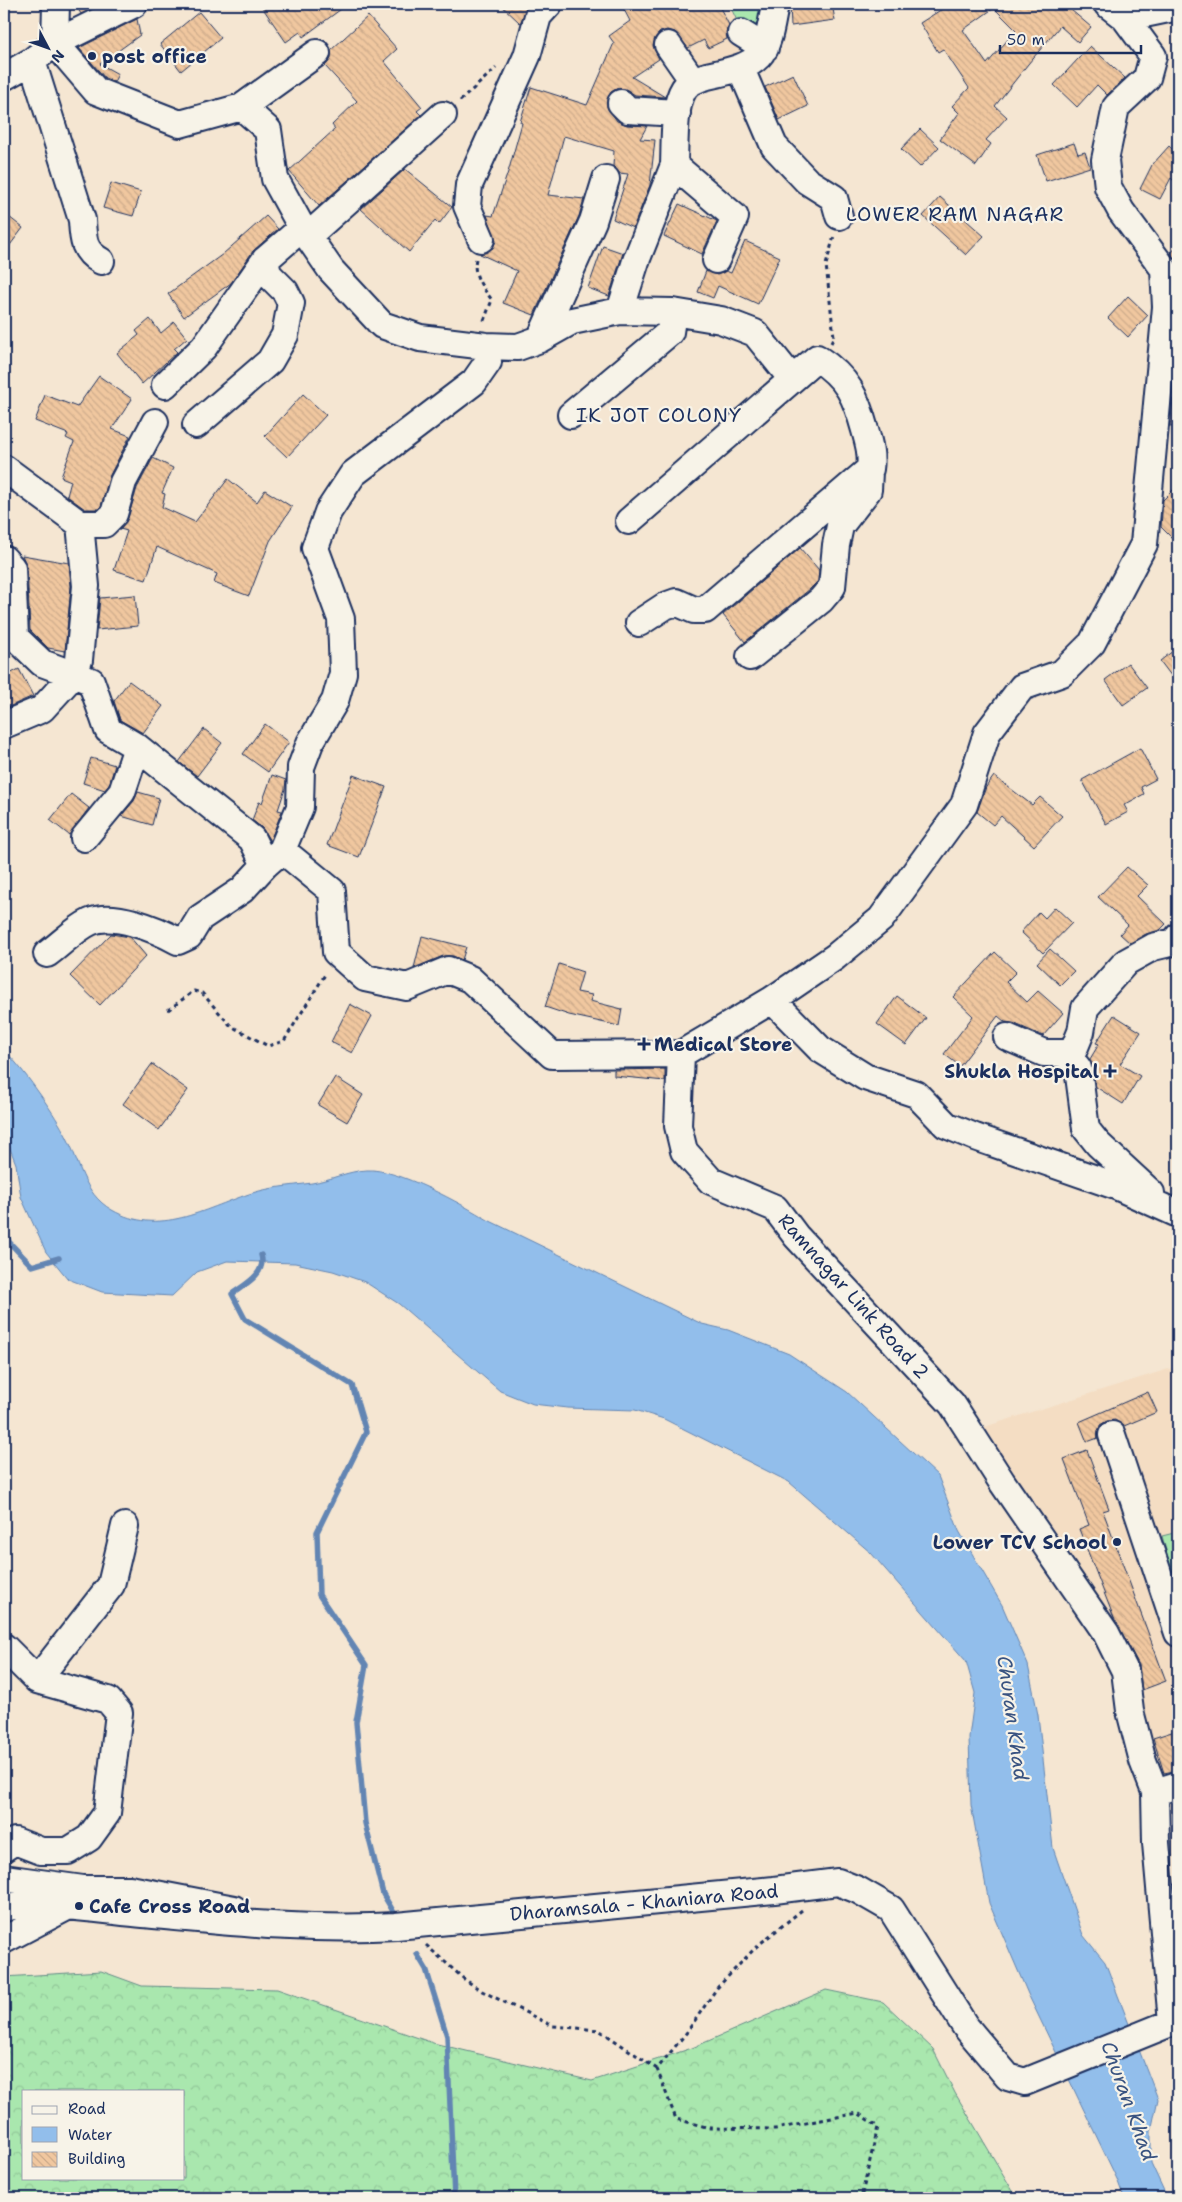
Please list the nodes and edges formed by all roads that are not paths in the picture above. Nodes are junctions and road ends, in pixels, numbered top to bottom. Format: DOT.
graph roads {
  1 [pos="56,4"];
  2 [pos="134,4"];
  3 [pos="549,4"];
  4 [pos="775,4"];
  5 [pos="1178,7"];
  6 [pos="1116,11"];
  7 [pos="741,33"];
  8 [pos="55,43"];
  9 [pos="668,45"];
  10 [pos="765,48"];
  11 [pos="317,53"];
  12 [pos="32,61"];
  13 [pos="741,69"];
  14 [pos="4,77"];
  15 [pos="693,82"];
  16 [pos="621,103"];
  17 [pos="242,107"];
  18 [pos="677,113"];
  19 [pos="443,115"];
  20 [pos="674,165"];
  21 [pos="606,179"];
  22 [pos="839,216"];
  23 [pos="305,232"];
  24 [pos="481,238"];
  25 [pos="100,260"];
  26 [pos="265,260"];
  27 [pos="716,260"];
  28 [pos="620,311"];
  29 [pos="673,312"];
  30 [pos="540,339"];
  31 [pos="486,346"];
  32 [pos="792,379"];
  33 [pos="165,385"];
  34 [pos="571,415"];
  35 [pos="155,422"];
  36 [pos="196,425"];
  37 [pos="4,468"];
  38 [pos="870,469"];
  39 [pos="628,521"];
  40 [pos="80,524"];
  41 [pos="4,559"];
  42 [pos="639,624"];
  43 [pos="750,657"];
  44 [pos="74,674"];
  45 [pos="4,725"];
  46 [pos="137,747"];
  47 [pos="84,838"];
  48 [pos="274,858"];
  49 [pos="1178,937"];
  50 [pos="47,954"];
  51 [pos="772,1000"];
  52 [pos="1007,1037"];
  53 [pos="681,1054"];
  54 [pos="1070,1059"];
  55 [pos="1175,1213"];
  56 [pos="1112,1435"];
  57 [pos="125,1526"];
  58 [pos="1178,1633"];
  59 [pos="4,1647"];
  60 [pos="37,1680"];
  61 [pos="1166,1788"];
  62 [pos="4,1848"];
  63 [pos="4,1878"];
  64 [pos="68,1907"];
  65 [pos="4,1908"];
  66 [pos="276,1927"];
  67 [pos="4,1940"];
  68 [pos="1175,2021"];
  1 -- 8 [label="street"];
  2 -- 8 [label="street"];
  3 -- 24 [label="street"];
  4 -- 10 [label="street"];
  5 -- 6 [label="street"];
  6 -- 51 [label="street"];
  7 -- 10 [label="street"];
  8 -- 12 [label="street"];
  8 -- 17 [label="street"];
  9 -- 15 [label="street"];
  10 -- 13 [label="street"];
  11 -- 17 [label="street"];
  12 -- 14 [label="street"];
  12 -- 25 [label="street"];
  13 -- 15 [label="street"];
  13 -- 22 [label="street"];
  15 -- 18 [label="street"];
  16 -- 18 [label="street"];
  17 -- 23 [label="street"];
  18 -- 20 [label="street"];
  19 -- 23 [label="street"];
  20 -- 27 [label="street"];
  20 -- 28 [label="street"];
  21 -- 30 [label="street"];
  23 -- 26 [label="street"];
  23 -- 31 [label="street"];
  26 -- 33 [label="street"];
  26 -- 36 [label="street"];
  28 -- 29 [label="street"];
  28 -- 30 [label="street"];
  29 -- 32 [label="street"];
  29 -- 34 [label="street"];
  30 -- 31 [label="street"];
  31 -- 48 [label="street"];
  32 -- 38 [label="street"];
  32 -- 39 [label="street"];
  35 -- 40 [label="street"];
  37 -- 40 [label="street"];
  38 -- 42 [label="street"];
  38 -- 43 [label="street"];
  40 -- 44 [label="street"];
  41 -- 44 [label="street"];
  44 -- 45 [label="street"];
  44 -- 46 [label="street"];
  46 -- 47 [label="street"];
  46 -- 48 [label="street"];
  48 -- 50 [label="street"];
  48 -- 53 [label="street"];
  49 -- 54 [label="street"];
  51 -- 53 [label="street"];
  51 -- 55 [label="street"];
  52 -- 54 [label="street"];
  53 -- 61 [label="street, Ramnagar Link Road 2"];
  54 -- 55 [label="street"];
  56 -- 58 [label="street"];
  57 -- 60 [label="street"];
  59 -- 60 [label="street"];
  60 -- 62 [label="street"];
  61 -- 68 [label="street, Ramnagar Link Road 2"];
  63 -- 66 [label="street"];
  64 -- 65 [label="street, Dharamsala - Khaniara Road"];
  64 -- 66 [label="street, Dharamsala - Khaniara Road"];
  64 -- 67 [label="street"];
  66 -- 68 [label="street, Dharamsala - Khaniara Road"];
}
